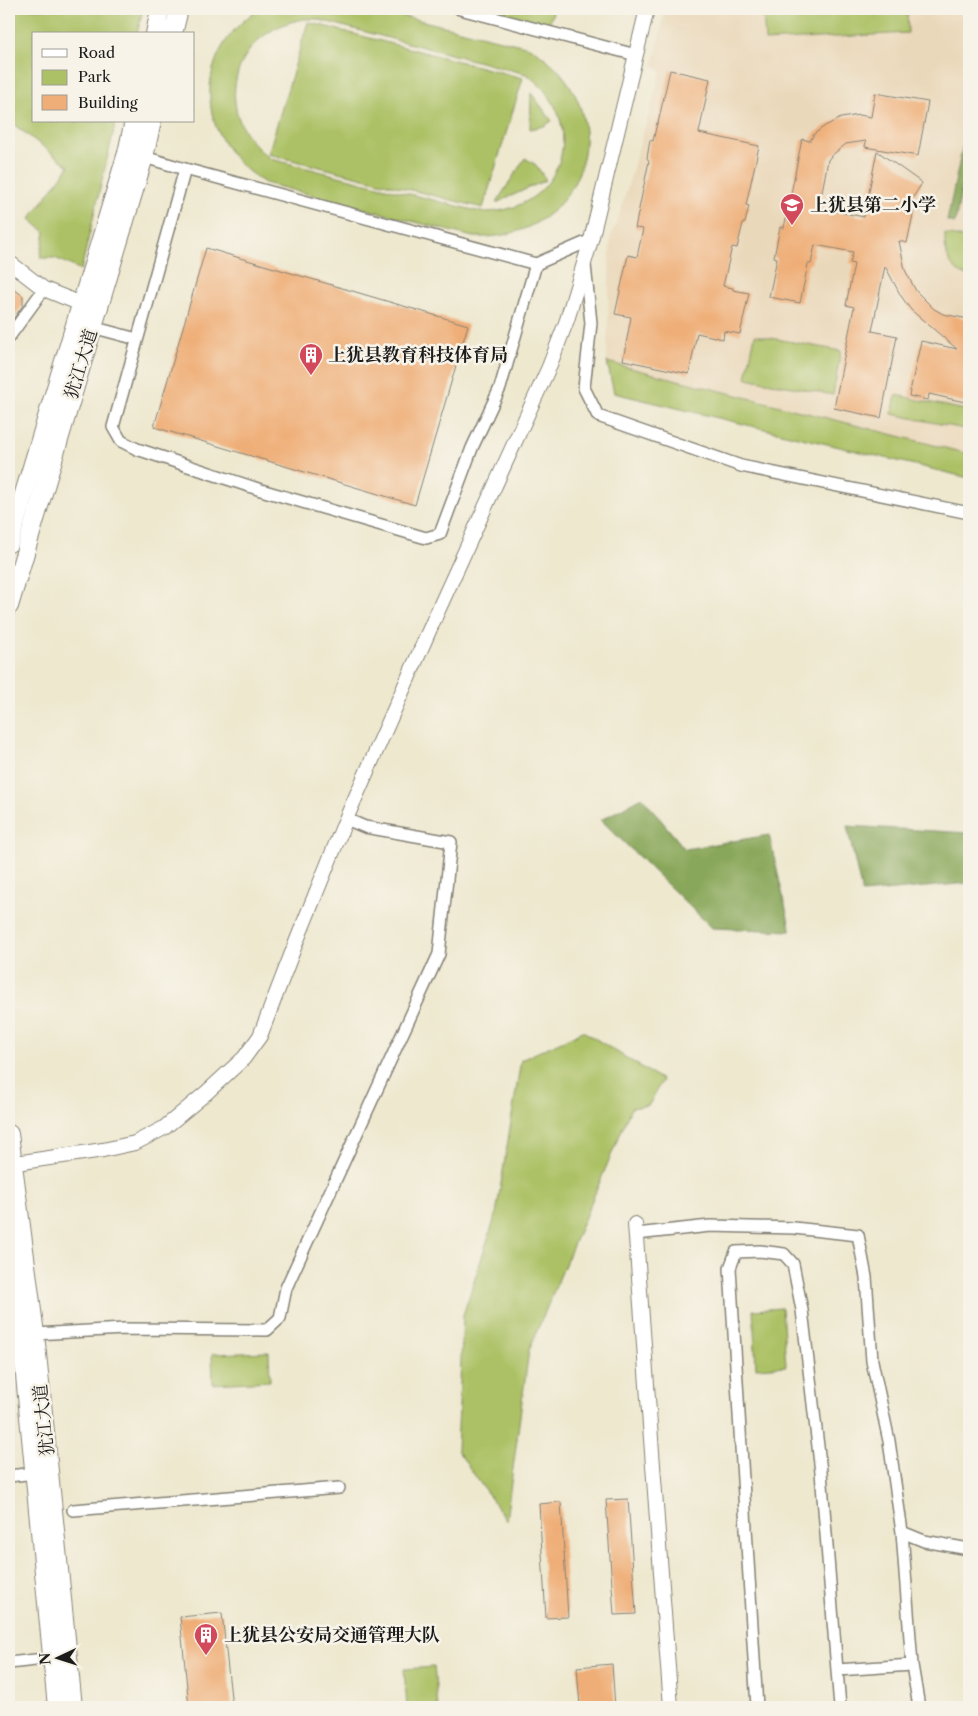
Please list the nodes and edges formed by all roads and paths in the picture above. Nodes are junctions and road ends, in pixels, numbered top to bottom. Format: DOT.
graph roads {
  1 [pos="160,9"];
  2 [pos="179,9"];
  3 [pos="460,9"];
  4 [pos="647,9"];
  5 [pos="155,32"];
  6 [pos="173,32"];
  7 [pos="636,55"];
  8 [pos="134,122"];
  9 [pos="152,122"];
  10 [pos="144,157"];
  11 [pos="185,169"];
  12 [pos="591,240"];
  13 [pos="585,260"];
  14 [pos="9,262"];
  15 [pos="536,264"];
  16 [pos="44,289"];
  17 [pos="81,304"];
  18 [pos="92,327"];
  19 [pos="9,337"];
  20 [pos="137,339"];
  21 [pos="969,513"];
  22 [pos="9,543"];
  23 [pos="9,606"];
  24 [pos="346,819"];
  25 [pos="9,1134"];
  26 [pos="10,1164"];
  27 [pos="635,1229"];
  28 [pos="9,1243"];
  29 [pos="21,1335"];
  30 [pos="35,1473"];
  31 [pos="9,1476"];
  32 [pos="339,1488"];
  33 [pos="73,1510"];
  34 [pos="902,1532"];
  35 [pos="969,1548"];
  36 [pos="53,1658"];
  37 [pos="9,1663"];
  38 [pos="912,1666"];
  39 [pos="837,1670"];
  40 [pos="58,1707"];
  41 [pos="74,1707"];
  42 [pos="670,1707"];
  43 [pos="757,1707"];
  44 [pos="840,1707"];
  45 [pos="919,1707"];
  1 -- 5 [label="main road"];
  2 -- 6 [label="main road"];
  3 -- 7 [label="street"];
  4 -- 7 [label="street"];
  7 -- 12 [label="street"];
  8 -- 17 [label="main road, 犹江大道"];
  9 -- 10 [label="main road, 犹江大道"];
  10 -- 11 [label="street"];
  10 -- 18 [label="main road, 犹江大道"];
  11 -- 15 [label="street"];
  11 -- 20 [label="street"];
  12 -- 13 [label="street"];
  12 -- 15 [label="street"];
  13 -- 21 [label="street"];
  13 -- 24 [label="street"];
  14 -- 16 [label="street"];
  15 -- 20 [label="street"];
  16 -- 17 [label="street"];
  16 -- 19 [label="street"];
  17 -- 22 [label="main road, 犹江大道"];
  18 -- 20 [label="street"];
  18 -- 23 [label="main road, 犹江大道"];
  24 -- 26 [label="street"];
  24 -- 29 [label="street"];
  25 -- 26 [label="main road, 犹江大道"];
  26 -- 29 [label="main road, 犹江大道"];
  27 -- 34 [label="street"];
  27 -- 42 [label="street"];
  28 -- 29 [label="main road, 犹江大道"];
  29 -- 30 [label="main road, 犹江大道"];
  29 -- 41 [label="main road, 犹江大道"];
  30 -- 31 [label="street"];
  30 -- 36 [label="main road, 犹江大道"];
  32 -- 33 [label="street"];
  34 -- 35 [label="street"];
  34 -- 38 [label="street"];
  36 -- 37 [label="street"];
  36 -- 40 [label="main road, 犹江大道"];
  38 -- 39 [label="street"];
  38 -- 45 [label="street"];
  39 -- 43 [label="street"];
  39 -- 44 [label="street"];
}
